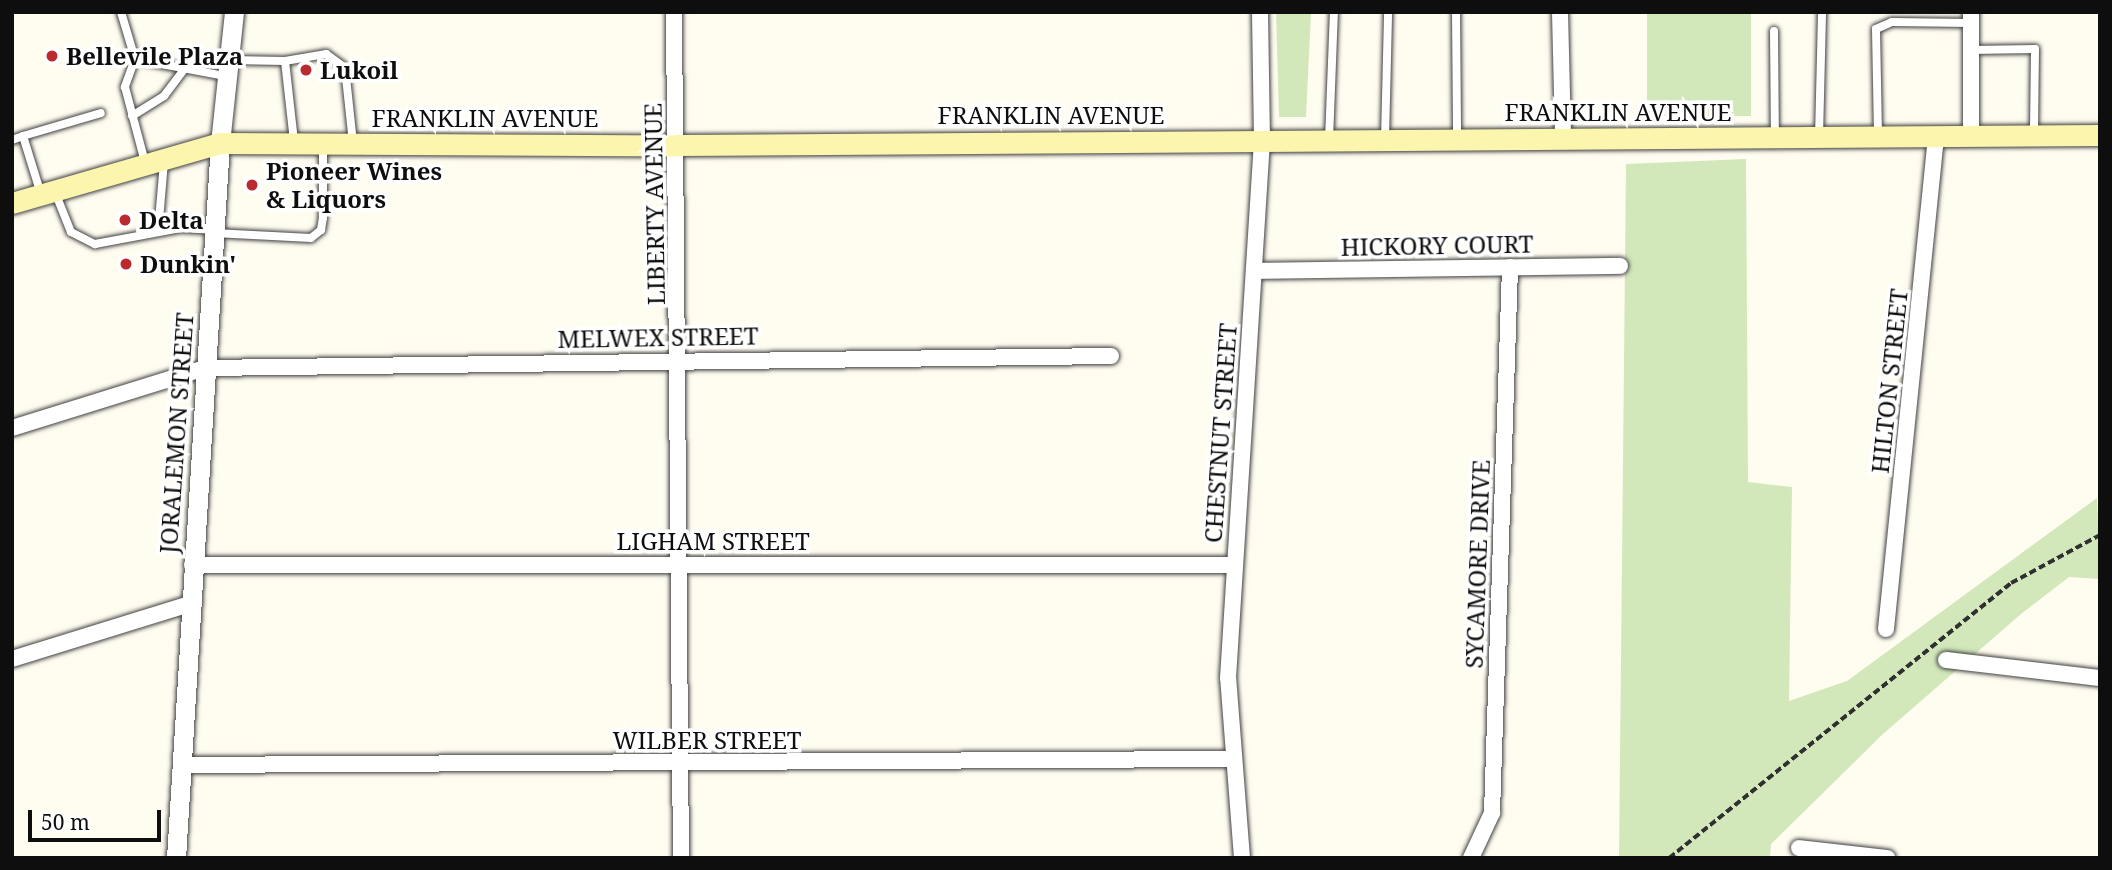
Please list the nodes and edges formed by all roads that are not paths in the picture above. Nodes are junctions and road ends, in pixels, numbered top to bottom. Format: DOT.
graph roads {
  1 [pos="121,12"];
  2 [pos="234,12"];
  3 [pos="674,12"];
  4 [pos="1261,12"];
  5 [pos="1334,12"];
  6 [pos="1388,12"];
  7 [pos="1456,12"];
  8 [pos="1560,12"];
  9 [pos="1822,12"];
  10 [pos="1971,18"];
  11 [pos="1774,31"];
  12 [pos="1970,50"];
  13 [pos="135,59"];
  14 [pos="285,61"];
  15 [pos="228,68"];
  16 [pos="184,69"];
  17 [pos="101,113"];
  18 [pos="132,116"];
  19 [pos="2100,135"];
  20 [pos="23,136"];
  21 [pos="1936,136"];
  22 [pos="1971,136"];
  23 [pos="2034,136"];
  24 [pos="1775,137"];
  25 [pos="1819,137"];
  26 [pos="1878,137"];
  27 [pos="1329,139"];
  28 [pos="1385,139"];
  29 [pos="1457,139"];
  30 [pos="1563,139"];
  31 [pos="12,140"];
  32 [pos="1262,140"];
  33 [pos="220,142"];
  34 [pos="294,144"];
  35 [pos="323,144"];
  36 [pos="353,145"];
  37 [pos="677,145"];
  38 [pos="155,159"];
  39 [pos="48,192"];
  40 [pos="12,203"];
  41 [pos="214,231"];
  42 [pos="158,232"];
  43 [pos="1620,266"];
  44 [pos="1510,267"];
  45 [pos="1256,271"];
  46 [pos="1111,356"];
  47 [pos="678,359"];
  48 [pos="205,368"];
  49 [pos="12,428"];
  50 [pos="676,564"];
  51 [pos="192,565"];
  52 [pos="1233,565"];
  53 [pos="190,604"];
  54 [pos="1886,629"];
  55 [pos="12,659"];
  56 [pos="1946,660"];
  57 [pos="2100,678"];
  58 [pos="1232,759"];
  59 [pos="681,763"];
  60 [pos="181,765"];
  61 [pos="1799,848"];
  62 [pos="176,858"];
  63 [pos="681,858"];
  64 [pos="1242,858"];
  65 [pos="1471,858"];
  66 [pos="1887,858"];
  1 -- 13 [label="lane"];
  2 -- 15 [label="street, JORALEMON STREET"];
  3 -- 37 [label="street, LIBERTY AVENUE"];
  4 -- 32 [label="street, CHESTNUT STREET"];
  5 -- 27 [label="lane"];
  6 -- 28 [label="lane"];
  7 -- 29 [label="lane"];
  8 -- 30 [label="street"];
  9 -- 25 [label="lane"];
  10 -- 12 [label="street"];
  10 -- 26 [label="lane"];
  11 -- 24 [label="lane"];
  12 -- 22 [label="street"];
  12 -- 23 [label="lane"];
  13 -- 16 [label="lane"];
  13 -- 18 [label="lane"];
  14 -- 15 [label="lane"];
  14 -- 34 [label="lane"];
  14 -- 36 [label="lane"];
  15 -- 16 [label="lane"];
  15 -- 33 [label="street, JORALEMON STREET"];
  16 -- 18 [label="lane"];
  17 -- 20 [label="lane"];
  18 -- 38 [label="lane"];
  19 -- 23 [label="main road, FRANKLIN AVENUE"];
  20 -- 31 [label="lane"];
  20 -- 39 [label="lane"];
  21 -- 22 [label="main road, FRANKLIN AVENUE"];
  21 -- 26 [label="main road, FRANKLIN AVENUE"];
  21 -- 54 [label="street, HILTON STREET"];
  22 -- 23 [label="main road, FRANKLIN AVENUE"];
  24 -- 25 [label="main road, FRANKLIN AVENUE"];
  24 -- 30 [label="main road, FRANKLIN AVENUE"];
  25 -- 26 [label="main road, FRANKLIN AVENUE"];
  27 -- 28 [label="main road, FRANKLIN AVENUE"];
  27 -- 32 [label="main road, FRANKLIN AVENUE"];
  28 -- 29 [label="main road, FRANKLIN AVENUE"];
  29 -- 30 [label="main road, FRANKLIN AVENUE"];
  32 -- 37 [label="main road, FRANKLIN AVENUE"];
  32 -- 45 [label="street, CHESTNUT STREET"];
  33 -- 34 [label="main road, FRANKLIN AVENUE"];
  33 -- 38 [label="main road, FRANKLIN AVENUE"];
  33 -- 41 [label="street, JORALEMON STREET"];
  34 -- 35 [label="main road, FRANKLIN AVENUE"];
  35 -- 36 [label="main road, FRANKLIN AVENUE"];
  35 -- 41 [label="lane"];
  36 -- 37 [label="main road, FRANKLIN AVENUE"];
  37 -- 47 [label="street, LIBERTY AVENUE"];
  38 -- 39 [label="main road, FRANKLIN AVENUE"];
  38 -- 42 [label="lane"];
  39 -- 40 [label="main road, FRANKLIN AVENUE"];
  39 -- 42 [label="lane"];
  41 -- 42 [label="lane"];
  41 -- 48 [label="street, JORALEMON STREET"];
  43 -- 44 [label="street, HICKORY COURT"];
  44 -- 45 [label="street, HICKORY COURT"];
  44 -- 65 [label="street, SYCAMORE DRIVE"];
  45 -- 52 [label="street, CHESTNUT STREET"];
  46 -- 47 [label="street, MELWEX STREET"];
  47 -- 48 [label="street, MELWEX STREET"];
  47 -- 50 [label="street, LIBERTY AVENUE"];
  48 -- 49 [label="street, MELWEX STREET"];
  48 -- 51 [label="street, JORALEMON STREET"];
  50 -- 51 [label="street, LIGHAM STREET"];
  50 -- 52 [label="street, LIGHAM STREET"];
  50 -- 59 [label="street, LIBERTY AVENUE"];
  51 -- 53 [label="street, JORALEMON STREET"];
  52 -- 58 [label="street, CHESTNUT STREET"];
  53 -- 55 [label="street"];
  53 -- 60 [label="street, JORALEMON STREET"];
  56 -- 57 [label="street"];
  58 -- 59 [label="street, WILBER STREET"];
  58 -- 64 [label="street, CHESTNUT STREET"];
  59 -- 60 [label="street, WILBER STREET"];
  59 -- 63 [label="street, LIBERTY AVENUE"];
  60 -- 62 [label="street, JORALEMON STREET"];
  61 -- 66 [label="street"];
}
